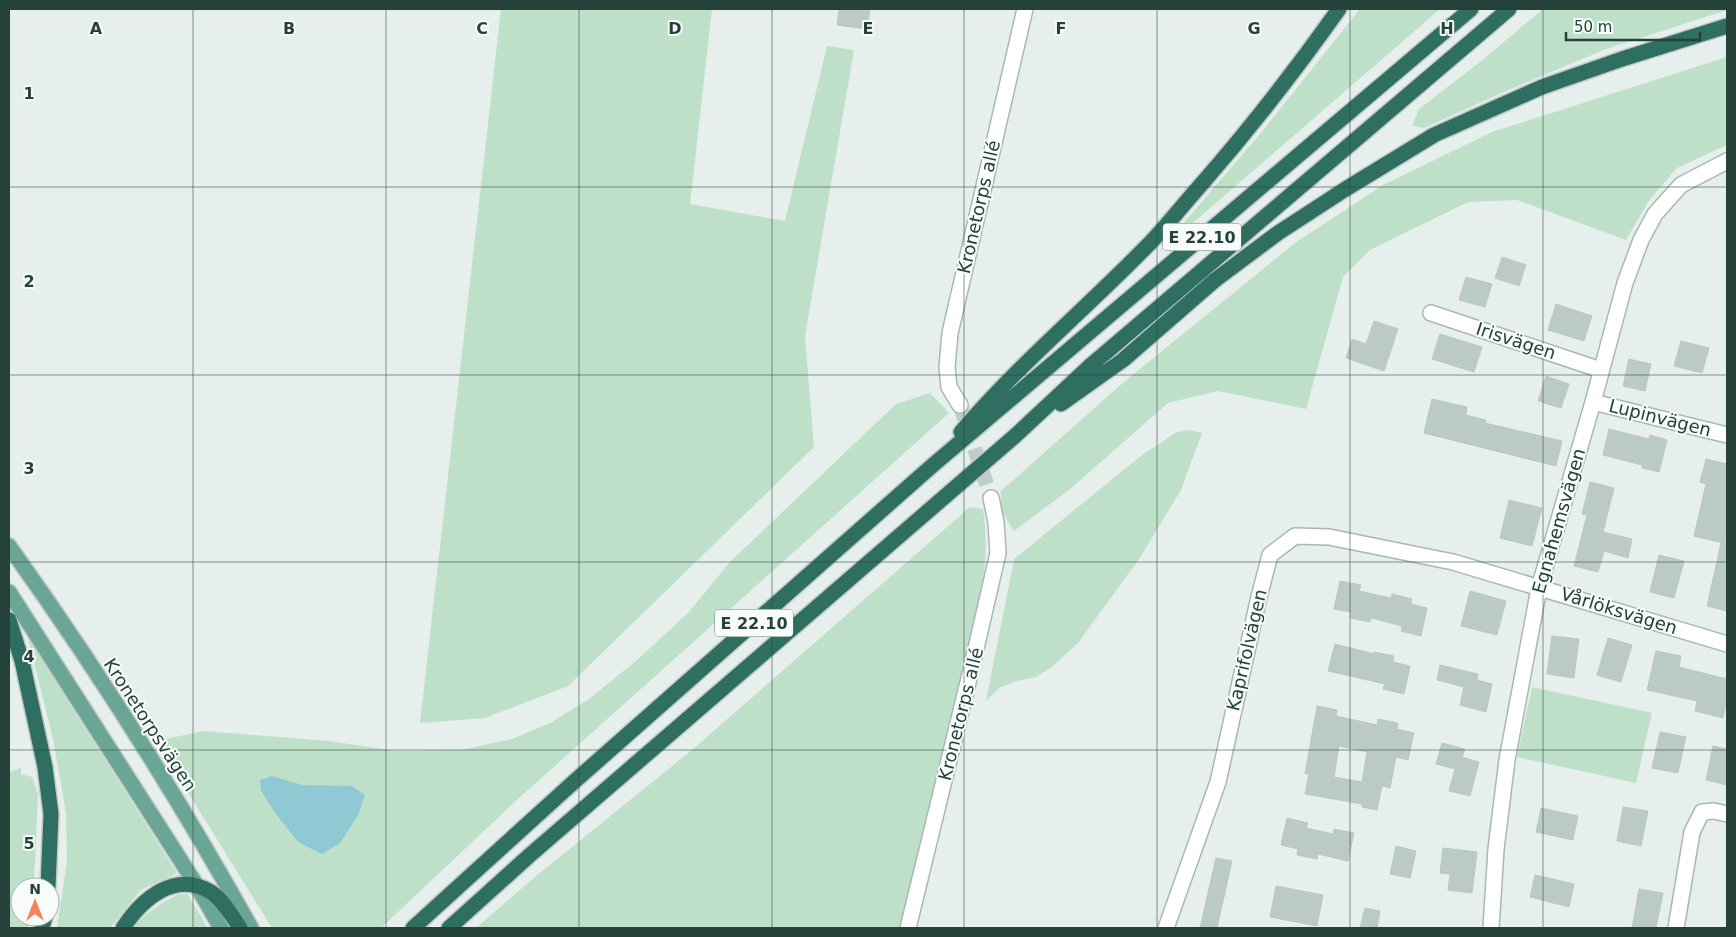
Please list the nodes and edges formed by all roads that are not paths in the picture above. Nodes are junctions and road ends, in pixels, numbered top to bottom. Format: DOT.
graph roads {
  1 [pos="1025,9"];
  2 [pos="1339,9"];
  3 [pos="1471,9"];
  4 [pos="1509,9"];
  5 [pos="1727,26"];
  6 [pos="1727,161"];
  7 [pos="1431,313"];
  8 [pos="1601,370"];
  9 [pos="1593,402"];
  10 [pos="960,405"];
  11 [pos="1727,434"];
  12 [pos="1015,436"];
  13 [pos="933,466"];
  14 [pos="991,498"];
  15 [pos="9,546"];
  16 [pos="1453,562"];
  17 [pos="1539,588"];
  18 [pos="9,592"];
  19 [pos="9,620"];
  20 [pos="1727,644"];
  21 [pos="1727,814"];
  22 [pos="48,877"];
  23 [pos="197,886"];
  24 [pos="123,928"];
  25 [pos="221,928"];
  26 [pos="240,928"];
  27 [pos="251,928"];
  28 [pos="414,928"];
  29 [pos="449,928"];
  30 [pos="908,928"];
  31 [pos="1166,928"];
  32 [pos="1491,928"];
  33 [pos="1676,928"];
  1 -- 10 [label="street, Kronetorps allé"];
  2 -- 13 [label="highway"];
  3 -- 13 [label="highway, E 22.10"];
  4 -- 12 [label="highway, E 22.10"];
  5 -- 12 [label="highway"];
  6 -- 8 [label="street, Egnahemsvägen"];
  7 -- 8 [label="street, Irisvägen"];
  8 -- 9 [label="street, Egnahemsvägen"];
  9 -- 11 [label="street, Lupinvägen"];
  9 -- 17 [label="street, Egnahemsvägen"];
  12 -- 29 [label="highway, E 22.10"];
  13 -- 28 [label="highway, E 22.10"];
  14 -- 30 [label="street, Kronetorps allé"];
  15 -- 27 [label="main road, Kronetorpsvägen"];
  16 -- 17 [label="street, Vårlöksvägen"];
  16 -- 31 [label="street, Kaprifolvägen"];
  17 -- 20 [label="street, Vårlöksvägen"];
  17 -- 32 [label="street, Egnahemsvägen"];
  18 -- 23 [label="main road"];
  19 -- 22 [label="highway"];
  21 -- 33 [label="street"];
  23 -- 24 [label="highway"];
  23 -- 25 [label="main road"];
  23 -- 26 [label="highway"];
}
